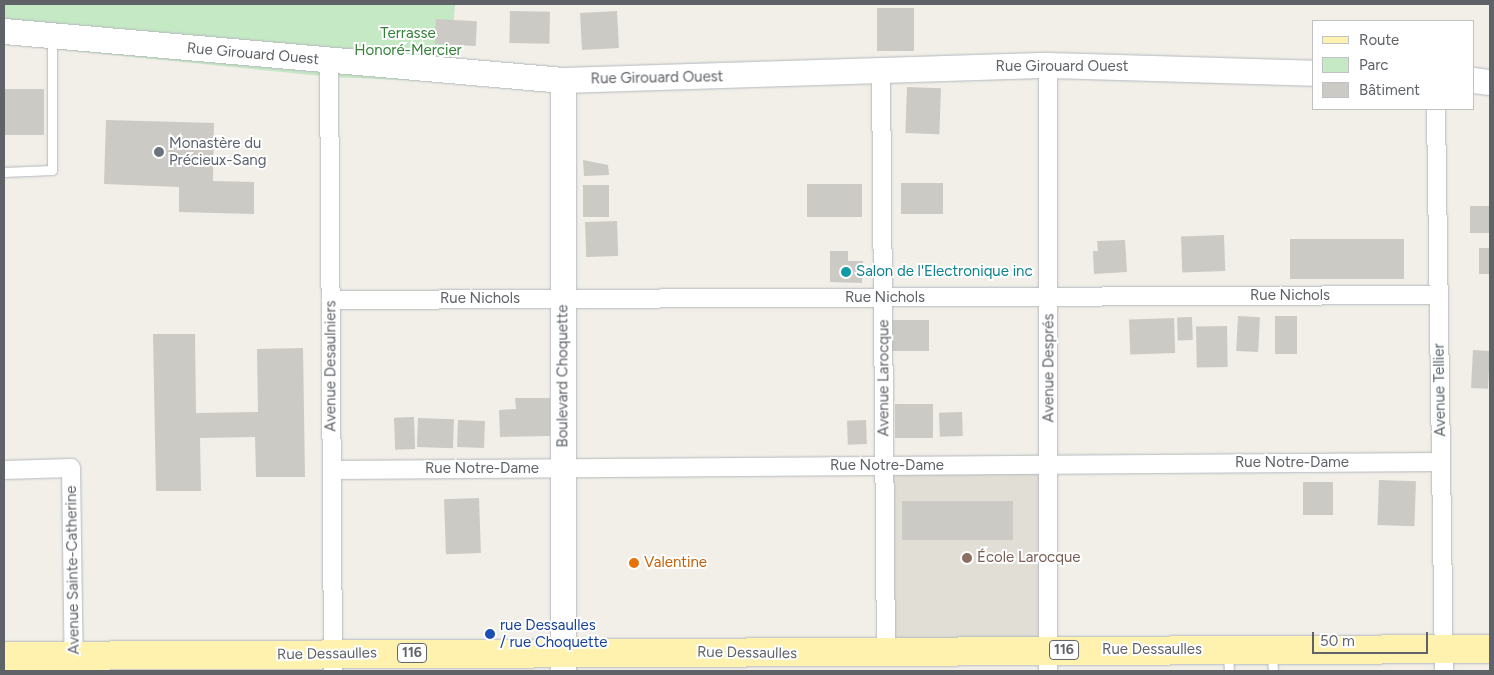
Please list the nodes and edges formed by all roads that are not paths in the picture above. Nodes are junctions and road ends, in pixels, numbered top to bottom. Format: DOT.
graph roads {
  1 [pos="4,31"];
  2 [pos="52,35"];
  3 [pos="329,61"];
  4 [pos="1048,65"];
  5 [pos="881,72"];
  6 [pos="1312,73"];
  7 [pos="563,80"];
  8 [pos="1474,80"];
  9 [pos="1490,82"];
  10 [pos="1436,110"];
  11 [pos="4,172"];
  12 [pos="1439,295"];
  13 [pos="1048,297"];
  14 [pos="883,298"];
  15 [pos="563,299"];
  16 [pos="331,300"];
  17 [pos="1441,462"];
  18 [pos="1049,465"];
  19 [pos="884,466"];
  20 [pos="563,469"];
  21 [pos="4,470"];
  22 [pos="332,470"];
  23 [pos="1490,649"];
  24 [pos="491,652"];
  25 [pos="639,652"];
  26 [pos="886,654"];
  27 [pos="4,656"];
  28 [pos="563,661"];
  29 [pos="1048,661"];
  30 [pos="1229,661"];
  31 [pos="1272,661"];
  32 [pos="1444,661"];
  33 [pos="333,662"];
  34 [pos="74,663"];
  35 [pos="536,671"];
  36 [pos="605,671"];
  1 -- 2 [label="street, Rue Girouard Ouest"];
  2 -- 3 [label="street, Rue Girouard Ouest"];
  2 -- 11 [label="lane"];
  3 -- 7 [label="street, Rue Girouard Ouest"];
  3 -- 16 [label="street, Avenue Desaulniers"];
  4 -- 5 [label="street, Rue Girouard Ouest"];
  4 -- 6 [label="street, Rue Girouard Ouest"];
  4 -- 13 [label="street, Avenue Després"];
  5 -- 7 [label="street, Rue Girouard Ouest"];
  5 -- 14 [label="street, Avenue Larocque"];
  7 -- 15 [label="street, Boulevard Choquette"];
  8 -- 9 [label="street"];
  10 -- 12 [label="street, Avenue Tellier"];
  12 -- 13 [label="street, Rue Nichols"];
  12 -- 17 [label="street, Avenue Tellier"];
  13 -- 14 [label="street, Rue Nichols"];
  13 -- 18 [label="street, Avenue Després"];
  14 -- 15 [label="street, Rue Nichols"];
  14 -- 19 [label="street, Avenue Larocque"];
  15 -- 16 [label="street, Rue Nichols"];
  15 -- 20 [label="street, Boulevard Choquette"];
  16 -- 22 [label="street, Avenue Desaulniers"];
  17 -- 18 [label="street, Rue Notre-Dame"];
  17 -- 32 [label="street, Avenue Tellier"];
  18 -- 19 [label="street, Rue Notre-Dame"];
  18 -- 29 [label="street, Avenue Després"];
  19 -- 20 [label="street, Rue Notre-Dame"];
  19 -- 26 [label="street, Avenue Larocque"];
  20 -- 22 [label="street, Rue Notre-Dame"];
  20 -- 28 [label="street, Boulevard Choquette"];
  21 -- 34 [label="street, Avenue Sainte-Catherine"];
  22 -- 33 [label="street, Avenue Desaulniers"];
  23 -- 32 [label="main road, Rue Dessaulles / 116"];
  24 -- 28 [label="main road, Rue Dessaulles / 116"];
  24 -- 33 [label="main road, Rue Dessaulles / 116"];
  24 -- 35 [label="main road"];
  25 -- 26 [label="main road, Rue Dessaulles / 116"];
  25 -- 28 [label="main road, Rue Dessaulles / 116"];
  25 -- 36 [label="main road"];
  26 -- 29 [label="main road, Rue Dessaulles / 116"];
  27 -- 34 [label="main road, Rue Dessaulles / 116"];
  29 -- 30 [label="main road, Rue Dessaulles / 116"];
  30 -- 31 [label="main road, Rue Dessaulles / 116"];
  31 -- 32 [label="main road, Rue Dessaulles / 116"];
  33 -- 34 [label="main road, Rue Dessaulles / 116"];
}
